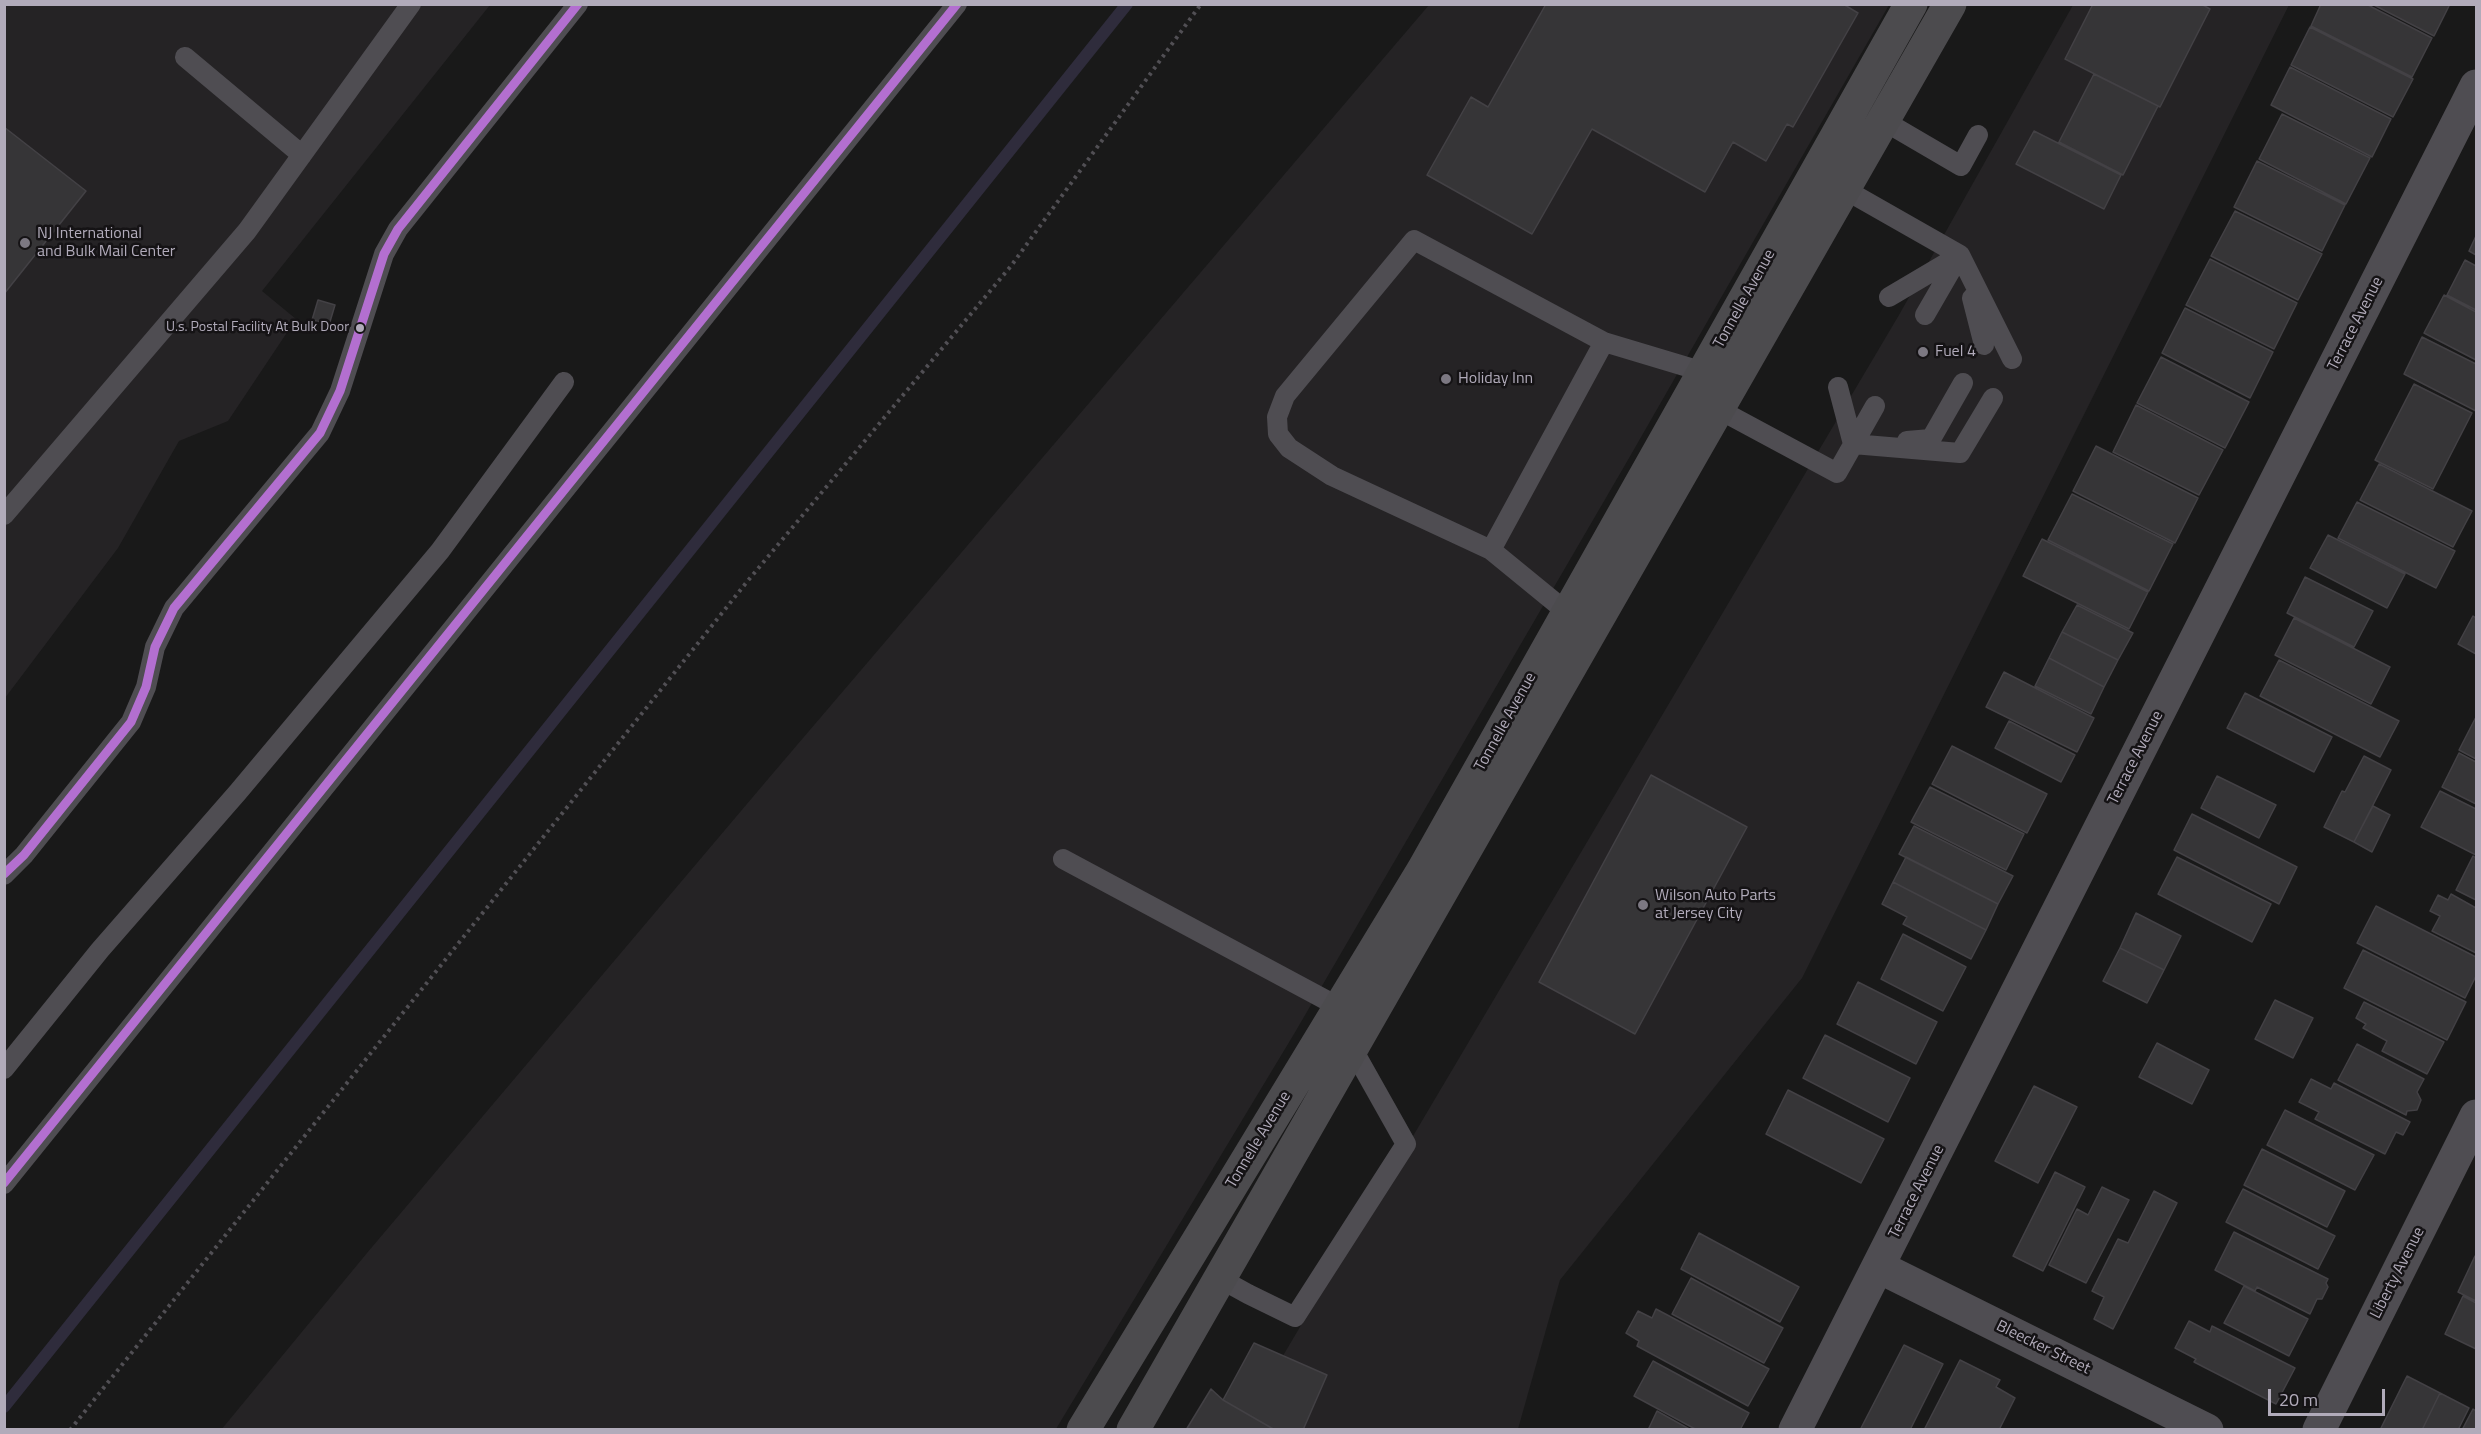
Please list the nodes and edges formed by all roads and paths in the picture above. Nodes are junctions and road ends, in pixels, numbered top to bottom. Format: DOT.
graph roads {
  1 [pos="411,4"];
  2 [pos="578,4"];
  3 [pos="957,4"];
  4 [pos="1201,4"];
  5 [pos="1911,4"];
  6 [pos="1950,4"];
  7 [pos="185,57"];
  8 [pos="2476,86"];
  9 [pos="1884,121"];
  10 [pos="1978,135"];
  11 [pos="302,155"];
  12 [pos="1844,189"];
  13 [pos="1960,255"];
  14 [pos="1889,297"];
  15 [pos="1925,315"];
  16 [pos="1604,342"];
  17 [pos="1984,345"];
  18 [pos="2012,359"];
  19 [pos="1704,372"];
  20 [pos="564,382"];
  21 [pos="1963,383"];
  22 [pos="1838,387"];
  23 [pos="1993,398"];
  24 [pos="1875,406"];
  25 [pos="1718,409"];
  26 [pos="1854,444"];
  27 [pos="4,515"];
  28 [pos="1491,550"];
  29 [pos="1568,613"];
  30 [pos="1063,859"];
  31 [pos="4,875"];
  32 [pos="1339,1007"];
  33 [pos="1352,1048"];
  34 [pos="4,1069"];
  35 [pos="2476,1116"];
  36 [pos="7,1177"];
  37 [pos="1879,1267"];
  38 [pos="1219,1278"];
  39 [pos="70,1430"];
  40 [pos="1083,1430"];
  41 [pos="1133,1430"];
  42 [pos="1795,1430"];
  43 [pos="2207,1430"];
  44 [pos="2319,1430"];
  1 -- 11 [label="lane"];
  2 -- 31 [label="lane"];
  3 -- 36 [label="lane"];
  4 -- 39 [label="path"];
  5 -- 19 [label="highway, Tonnelle Avenue"];
  6 -- 9 [label="highway, Tonnelle Avenue"];
  7 -- 11 [label="lane"];
  8 -- 37 [label="street, Terrace Avenue"];
  9 -- 10 [label="lane"];
  9 -- 12 [label="highway, Tonnelle Avenue"];
  11 -- 27 [label="lane"];
  12 -- 13 [label="lane"];
  12 -- 25 [label="highway, Tonnelle Avenue"];
  13 -- 14 [label="lane"];
  13 -- 15 [label="lane"];
  13 -- 17 [label="lane"];
  13 -- 18 [label="lane"];
  16 -- 19 [label="lane"];
  16 -- 28 [label="lane"];
  16 -- 28 [label="lane"];
  19 -- 29 [label="highway, Tonnelle Avenue"];
  20 -- 34 [label="lane"];
  21 -- 26 [label="lane"];
  22 -- 26 [label="lane"];
  23 -- 26 [label="lane"];
  24 -- 26 [label="lane"];
  25 -- 26 [label="lane"];
  25 -- 33 [label="highway, Tonnelle Avenue"];
  28 -- 29 [label="lane"];
  29 -- 32 [label="highway, Tonnelle Avenue"];
  30 -- 32 [label="lane"];
  32 -- 40 [label="highway, Tonnelle Avenue"];
  33 -- 38 [label="highway, Tonnelle Avenue"];
  33 -- 38 [label="lane"];
  35 -- 44 [label="street, Liberty Avenue"];
  37 -- 42 [label="street, Terrace Avenue"];
  37 -- 43 [label="street, Bleecker Street"];
  38 -- 41 [label="highway, Tonnelle Avenue"];
}
